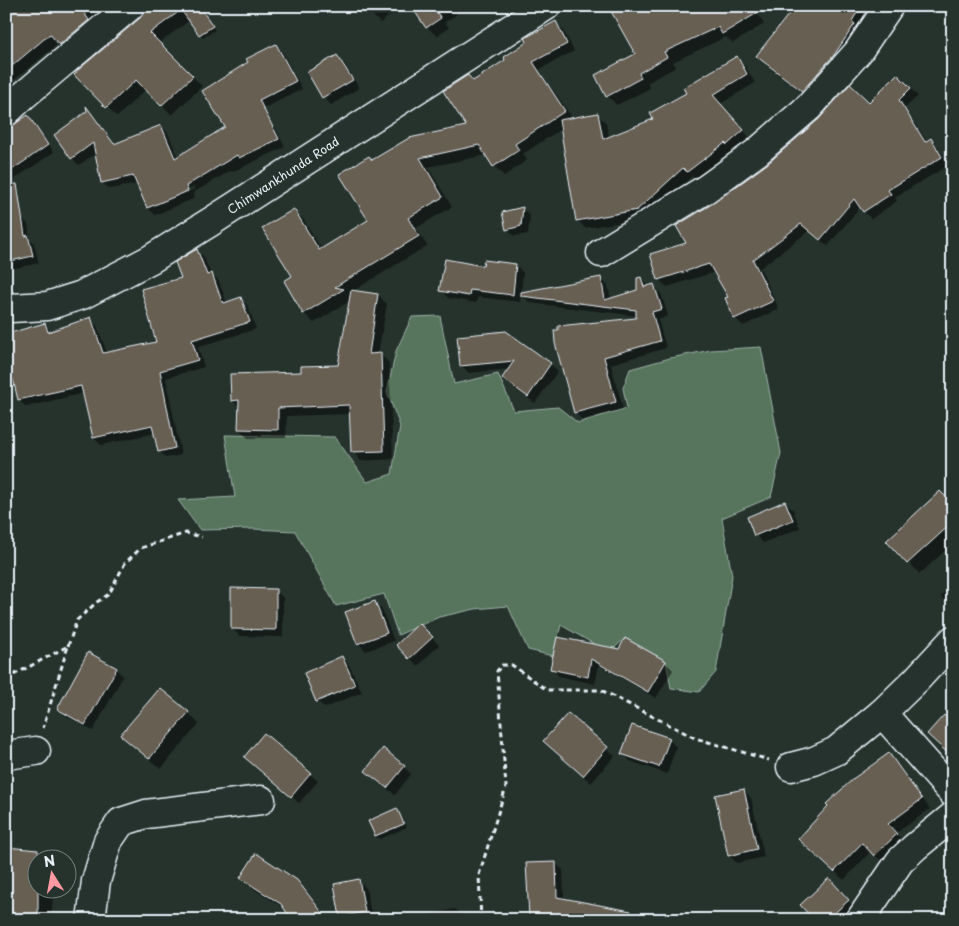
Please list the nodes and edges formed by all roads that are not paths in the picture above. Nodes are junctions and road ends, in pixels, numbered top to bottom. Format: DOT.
graph roads {
  1 [pos="130,6"];
  2 [pos="546,6"];
  3 [pos="889,6"];
  4 [pos="6,112"];
  5 [pos="601,254"];
  6 [pos="6,305"];
  7 [pos="953,640"];
  8 [pos="882,713"];
  9 [pos="36,751"];
  10 [pos="6,755"];
  11 [pos="791,767"];
  12 [pos="953,793"];
  13 [pos="261,800"];
  14 [pos="953,816"];
  15 [pos="91,920"];
  16 [pos="860,920"];
  1 -- 4 [label="street"];
  2 -- 6 [label="street, Chimwankhunda Road"];
  3 -- 5 [label="street"];
  7 -- 8 [label="street"];
  8 -- 11 [label="street"];
  8 -- 12 [label="street"];
  9 -- 10 [label="street"];
  13 -- 15 [label="street"];
  14 -- 16 [label="street"];
}
